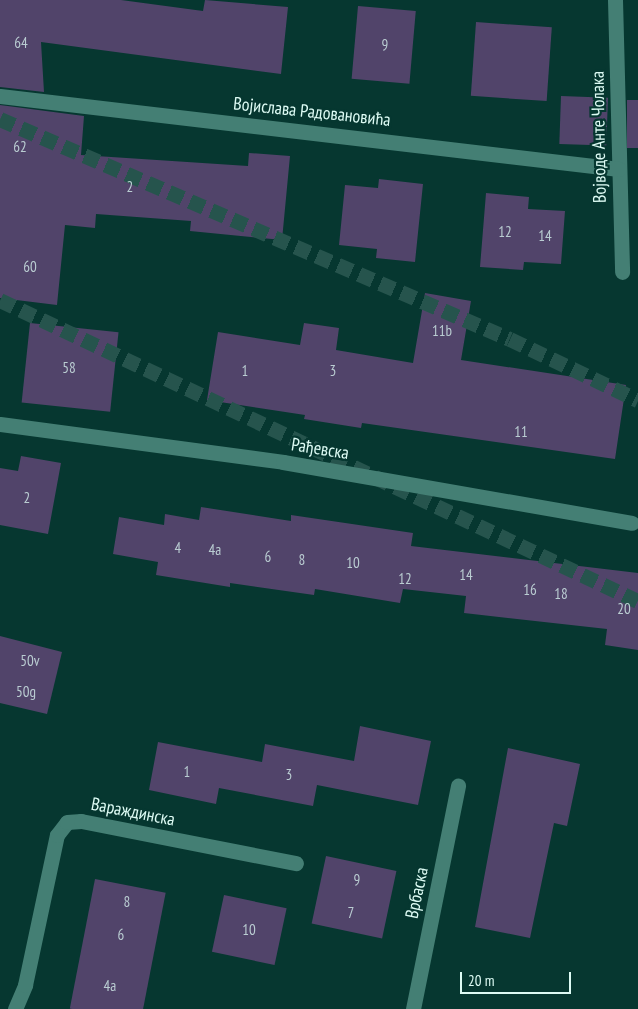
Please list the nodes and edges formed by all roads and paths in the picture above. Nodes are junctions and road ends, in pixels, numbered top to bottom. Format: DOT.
graph roads {
  1 [pos="615,0"];
  2 [pos="0,96"];
  3 [pos="619,169"];
  4 [pos="622,272"];
  5 [pos="0,424"];
  6 [pos="632,523"];
  7 [pos="458,785"];
  8 [pos="296,863"];
  9 [pos="15,1009"];
  10 [pos="413,1009"];
  1 -- 3 [label="street, Војводе Анте Чолака"];
  2 -- 3 [label="street, Војислава Радовановића"];
  3 -- 4 [label="street, Војводе Анте Чолака"];
  5 -- 6 [label="street, Рађевска"];
  7 -- 10 [label="street, Врбаска"];
  8 -- 9 [label="street, Вараждинска"];
}
